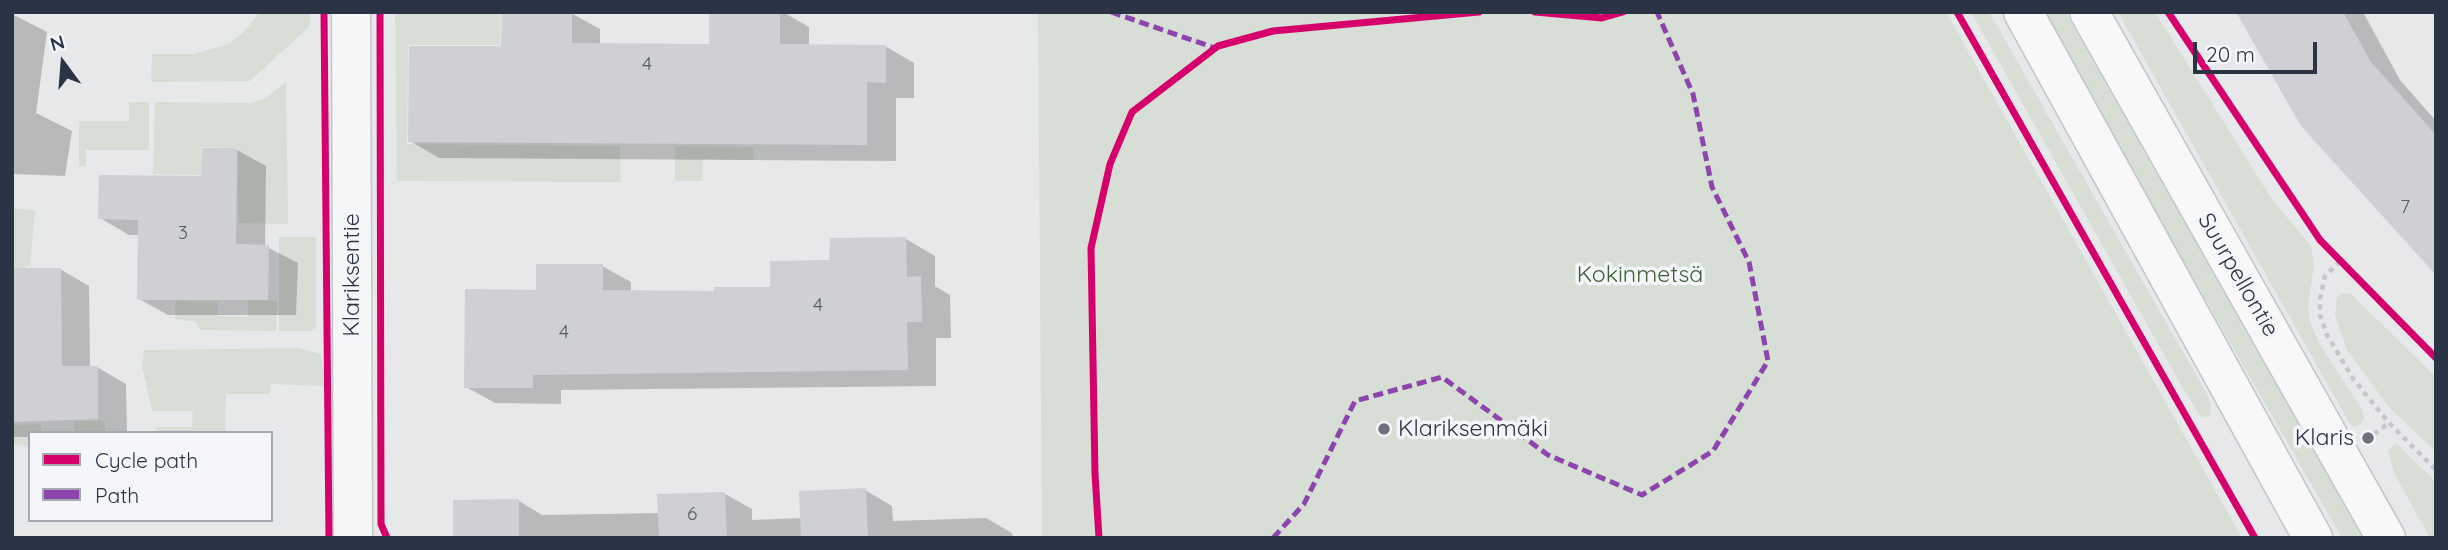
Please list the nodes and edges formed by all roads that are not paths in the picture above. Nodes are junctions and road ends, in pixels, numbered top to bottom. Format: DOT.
graph roads {
  1 [pos="351,12"];
  2 [pos="2023,12"];
  3 [pos="2089,12"];
  4 [pos="353,538"];
  5 [pos="2313,538"];
  6 [pos="2386,538"];
  1 -- 4 [label="street, Klariksentie"];
  2 -- 5 [label="main road"];
  3 -- 6 [label="main road, Suurpellontie"];
}
